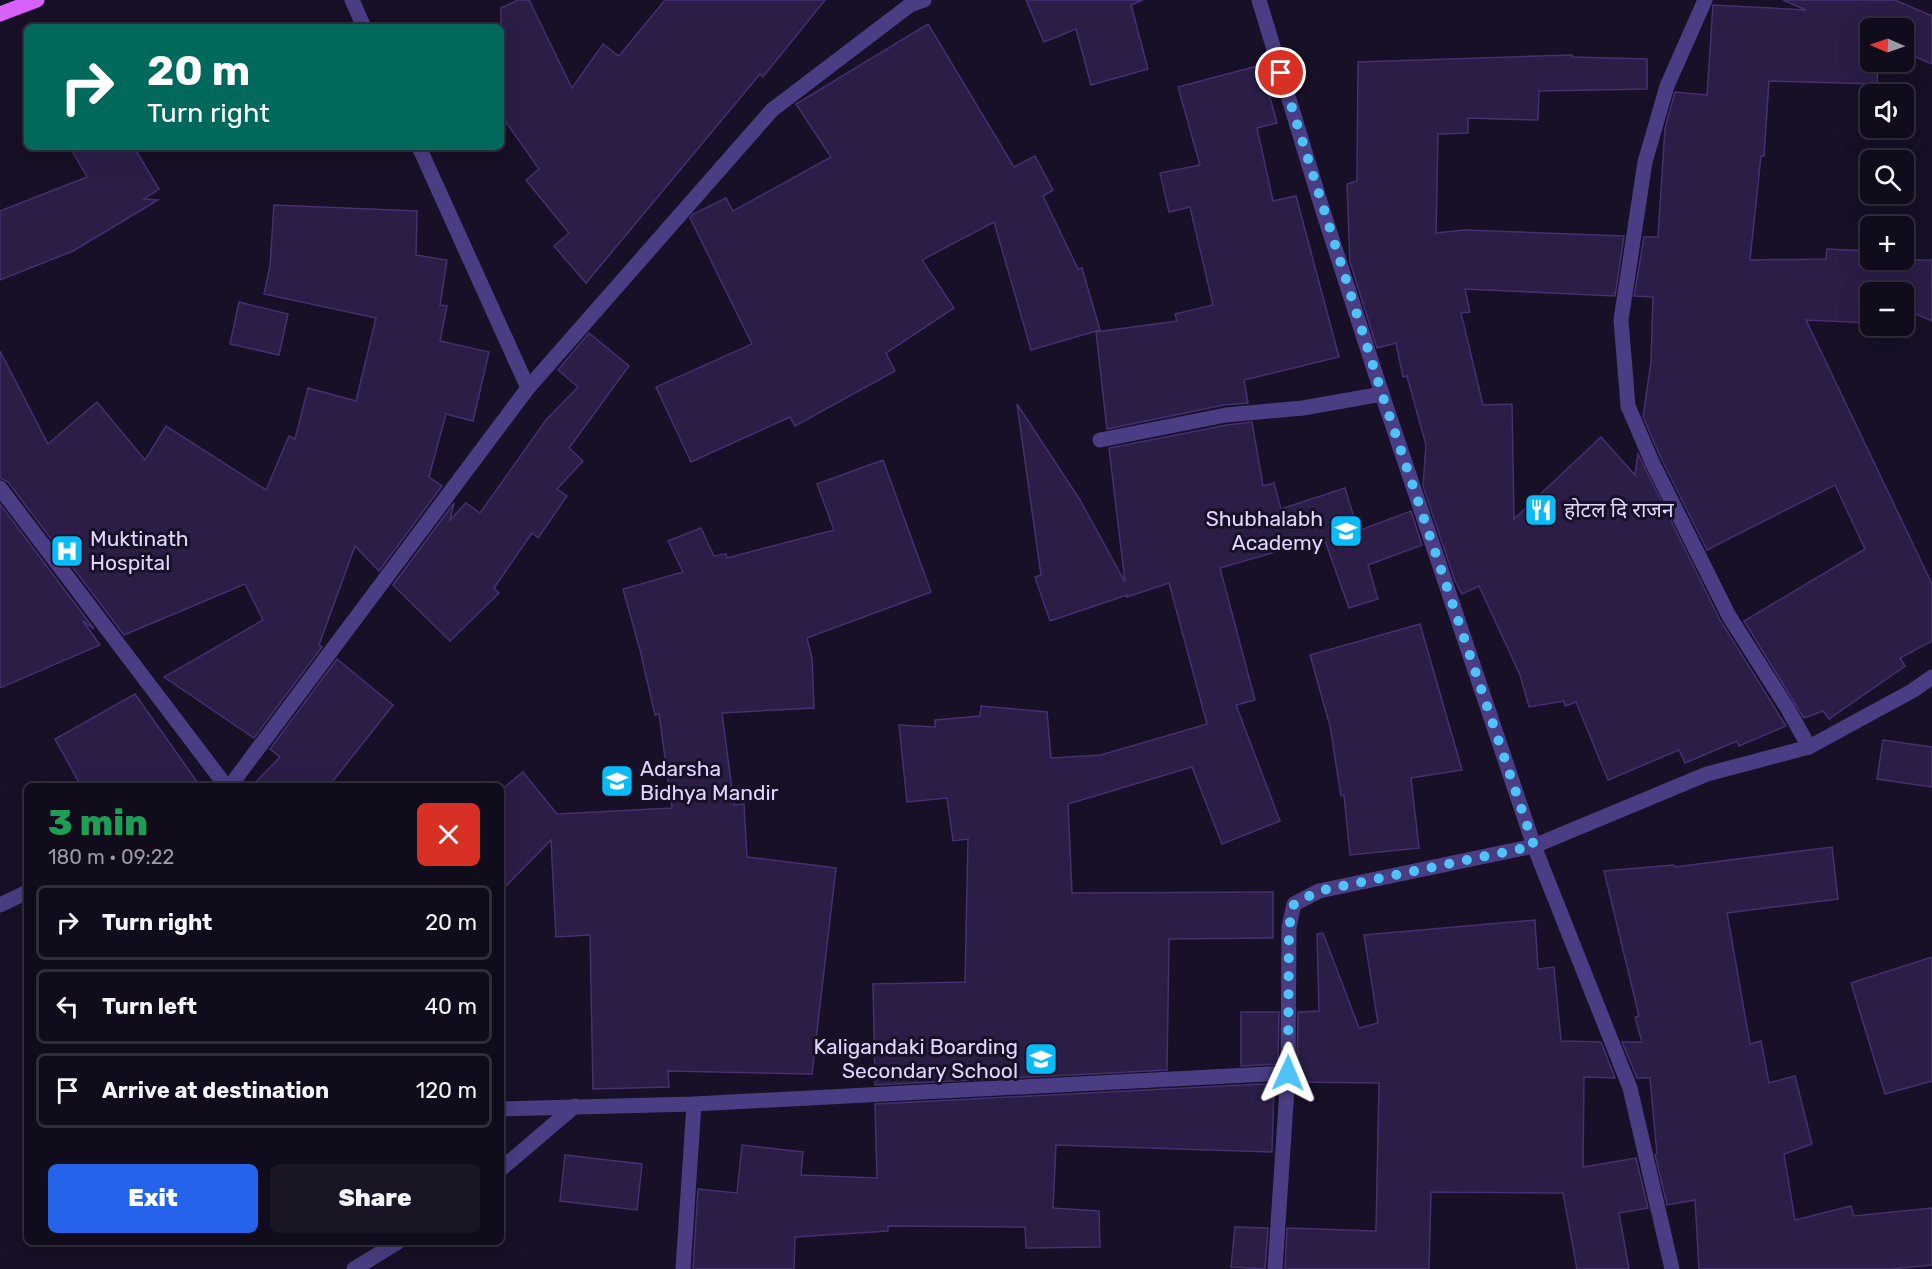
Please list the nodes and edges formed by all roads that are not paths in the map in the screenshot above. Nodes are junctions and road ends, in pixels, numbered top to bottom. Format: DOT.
graph roads {
  1 [pos="37,0"];
  2 [pos="352,0"];
  3 [pos="924,0"];
  4 [pos="1259,0"];
  5 [pos="1705,0"];
  6 [pos="0,14"];
  7 [pos="363,24"];
  8 [pos="420,150"];
  9 [pos="528,388"];
  10 [pos="1382,394"];
  11 [pos="1100,440"];
  12 [pos="0,488"];
  13 [pos="1932,677"];
  14 [pos="1809,747"];
  15 [pos="226,783"];
  16 [pos="230,783"];
  17 [pos="1534,846"];
  18 [pos="24,893"];
  19 [pos="0,905"];
  20 [pos="1288,1073"];
  21 [pos="694,1104"];
  22 [pos="575,1106"];
  23 [pos="504,1109"];
  24 [pos="504,1166"];
  25 [pos="393,1245"];
  26 [pos="354,1269"];
  27 [pos="683,1269"];
  28 [pos="1275,1269"];
  29 [pos="1672,1269"];
  1 -- 6 [label="main road"];
  2 -- 7 [label="street"];
  3 -- 9 [label="street"];
  4 -- 10 [label="street"];
  5 -- 14 [label="street"];
  8 -- 9 [label="street"];
  9 -- 16 [label="street"];
  10 -- 11 [label="street"];
  10 -- 17 [label="street"];
  12 -- 15 [label="street"];
  13 -- 14 [label="street"];
  14 -- 17 [label="street"];
  17 -- 20 [label="street"];
  17 -- 29 [label="street"];
  18 -- 19 [label="street"];
  20 -- 21 [label="street"];
  20 -- 28 [label="street"];
  21 -- 22 [label="street"];
  21 -- 27 [label="street"];
  22 -- 23 [label="street"];
  22 -- 24 [label="street"];
  25 -- 26 [label="street"];
}
